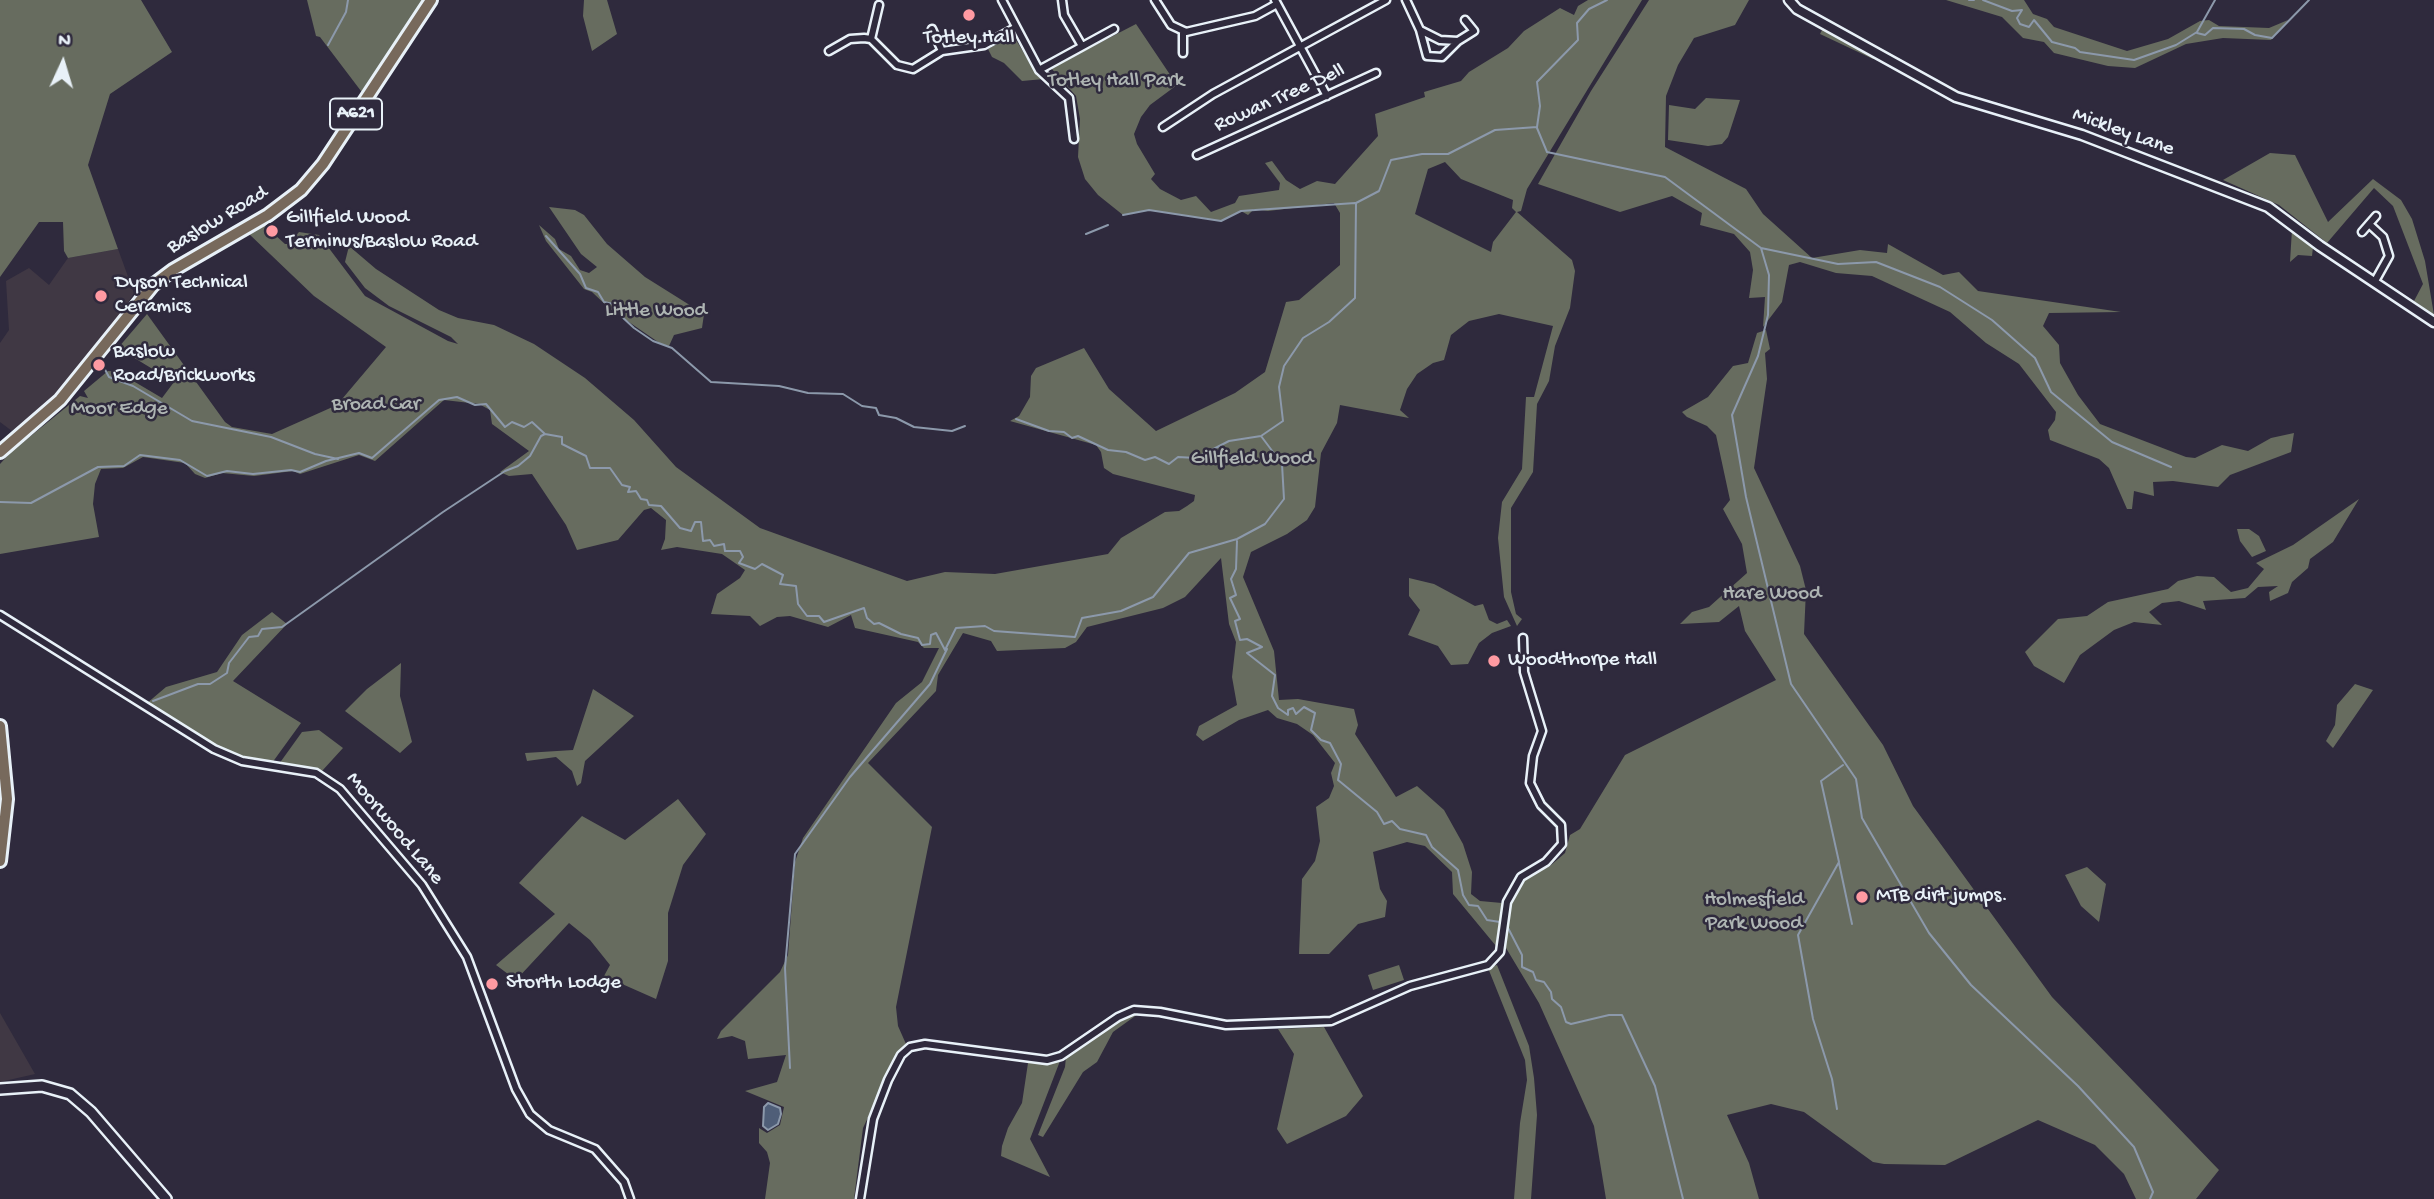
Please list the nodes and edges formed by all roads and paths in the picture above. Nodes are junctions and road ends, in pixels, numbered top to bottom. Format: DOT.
graph roads {
  1 [pos="430,0"];
  2 [pos="1002,0"];
  3 [pos="1062,0"];
  4 [pos="1155,0"];
  5 [pos="1386,0"];
  6 [pos="1406,0"];
  7 [pos="1789,0"];
  8 [pos="1276,2"];
  9 [pos="879,5"];
  10 [pos="1465,20"];
  11 [pos="1015,28"];
  12 [pos="932,29"];
  13 [pos="1114,29"];
  14 [pos="1420,30"];
  15 [pos="1183,32"];
  16 [pos="871,39"];
  17 [pos="1458,41"];
  18 [pos="1082,46"];
  19 [pos="1300,49"];
  20 [pos="829,51"];
  21 [pos="942,51"];
  22 [pos="1183,53"];
  23 [pos="1039,70"];
  24 [pos="1376,73"];
  25 [pos="1327,96"];
  26 [pos="1163,127"];
  27 [pos="1074,139"];
  28 [pos="1197,155"];
  29 [pos="2376,216"];
  30 [pos="2369,224"];
  31 [pos="2362,232"];
  32 [pos="2375,281"];
  33 [pos="2434,322"];
  34 [pos="0,452"];
  35 [pos="0,615"];
  36 [pos="1523,638"];
  37 [pos="0,726"];
  38 [pos="3,771"];
  39 [pos="0,861"];
  40 [pos="0,1089"];
  41 [pos="166,1199"];
  42 [pos="630,1199"];
  43 [pos="860,1199"];
  1 -- 34 [label="main road, Baslow Road / A621"];
  2 -- 11 [label="street"];
  3 -- 18 [label="street"];
  4 -- 15 [label="street"];
  5 -- 19 [label="street"];
  6 -- 14 [label="street"];
  7 -- 32 [label="street, Mickley Lane"];
  8 -- 15 [label="street"];
  8 -- 19 [label="street"];
  9 -- 16 [label="street"];
  10 -- 17 [label="street"];
  11 -- 21 [label="street"];
  11 -- 23 [label="street"];
  12 -- 21 [label="street"];
  13 -- 18 [label="street"];
  14 -- 17 [label="street"];
  14 -- 17 [label="street"];
  15 -- 22 [label="street"];
  16 -- 20 [label="street"];
  16 -- 21 [label="street"];
  18 -- 23 [label="street"];
  19 -- 25 [label="street"];
  19 -- 26 [label="street"];
  23 -- 27 [label="street"];
  24 -- 25 [label="street, Rowan Tree Dell"];
  25 -- 28 [label="street, Rowan Tree Dell"];
  29 -- 30 [label="street"];
  30 -- 31 [label="street"];
  30 -- 32 [label="street"];
  32 -- 33 [label="street, Mickley Lane"];
  35 -- 42 [label="street, Moorwood Lane"];
  36 -- 43 [label="street"];
  37 -- 38 [label="main road"];
  38 -- 39 [label="main road"];
  40 -- 41 [label="main road"];
}
